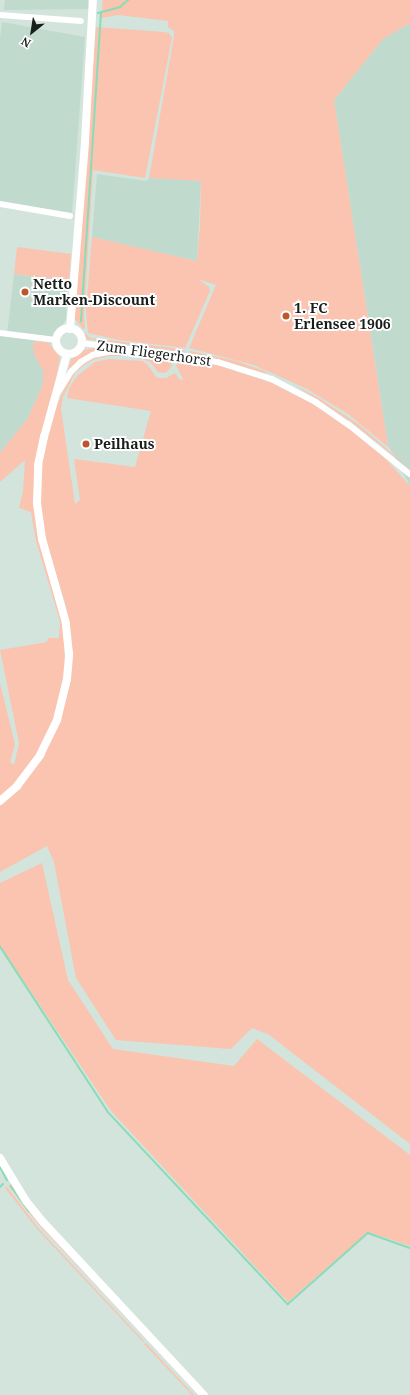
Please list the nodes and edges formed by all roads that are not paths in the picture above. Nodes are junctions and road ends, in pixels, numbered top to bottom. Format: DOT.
graph roads {
  1 [pos="94,0"];
  2 [pos="0,15"];
  3 [pos="81,21"];
  4 [pos="0,204"];
  5 [pos="70,216"];
  6 [pos="70,328"];
  7 [pos="0,333"];
  8 [pos="56,340"];
  9 [pos="81,343"];
  10 [pos="150,351"];
  11 [pos="67,354"];
  12 [pos="55,397"];
  13 [pos="410,474"];
  14 [pos="0,801"];
  15 [pos="0,1158"];
  16 [pos="204,1395"];
  1 -- 6 [label="main road"];
  2 -- 3 [label="street"];
  4 -- 5 [label="street"];
  6 -- 8 [label="main road"];
  6 -- 9 [label="main road"];
  7 -- 8 [label="street"];
  8 -- 11 [label="main road"];
  9 -- 10 [label="street, Zum Fliegerhorst"];
  9 -- 11 [label="main road"];
  10 -- 12 [label="street"];
  10 -- 13 [label="street, Zum Fliegerhorst"];
  11 -- 12 [label="main road"];
  12 -- 14 [label="main road"];
  15 -- 16 [label="main road"];
}
